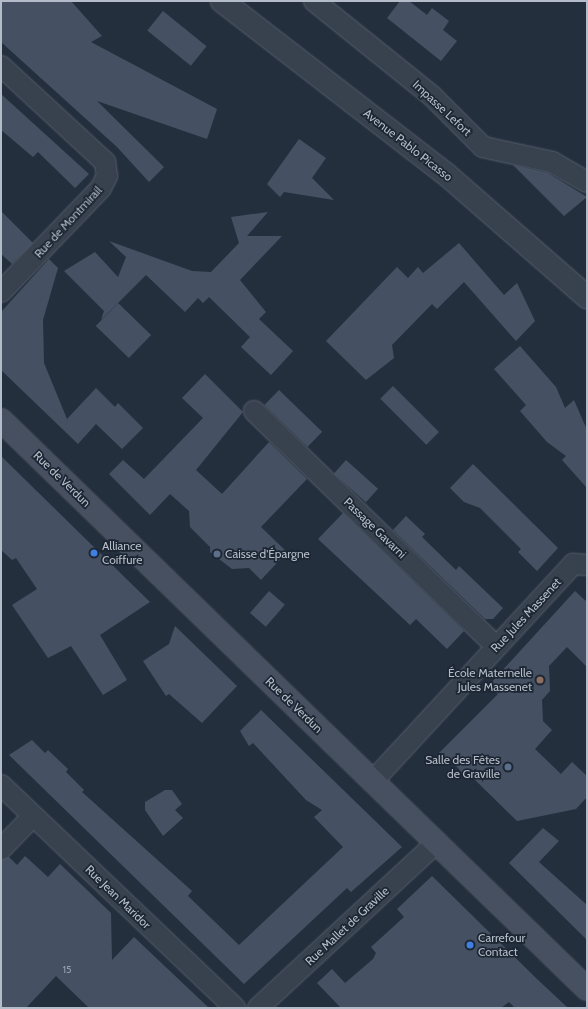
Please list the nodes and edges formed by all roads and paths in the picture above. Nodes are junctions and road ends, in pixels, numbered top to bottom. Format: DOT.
graph roads {
  1 [pos="222,1"];
  2 [pos="314,1"];
  3 [pos="1,66"];
  4 [pos="587,182"];
  5 [pos="1,292"];
  6 [pos="587,297"];
  7 [pos="254,411"];
  8 [pos="1,420"];
  9 [pos="587,565"];
  10 [pos="496,646"];
  11 [pos="372,782"];
  12 [pos="1,785"];
  13 [pos="33,816"];
  14 [pos="435,844"];
  15 [pos="1,849"];
  16 [pos="587,989"];
  17 [pos="235,1008"];
  18 [pos="258,1008"];
  1 -- 6 [label="street, Avenue Pablo Picasso"];
  2 -- 4 [label="street, Impasse Lefort"];
  3 -- 5 [label="street, Rue de Montmirail"];
  7 -- 10 [label="street, Passage Gavarni"];
  8 -- 11 [label="main road, Rue de Verdun"];
  9 -- 10 [label="street, Rue Jules Massenet"];
  10 -- 11 [label="street, Rue Jules Massenet"];
  11 -- 14 [label="main road, Rue de Verdun"];
  12 -- 13 [label="street, Rue Jean Maridor"];
  13 -- 15 [label="street"];
  13 -- 17 [label="street, Rue Jean Maridor"];
  14 -- 16 [label="main road, Rue de Verdun"];
  14 -- 18 [label="street, Rue Mallet de Graville"];
}
